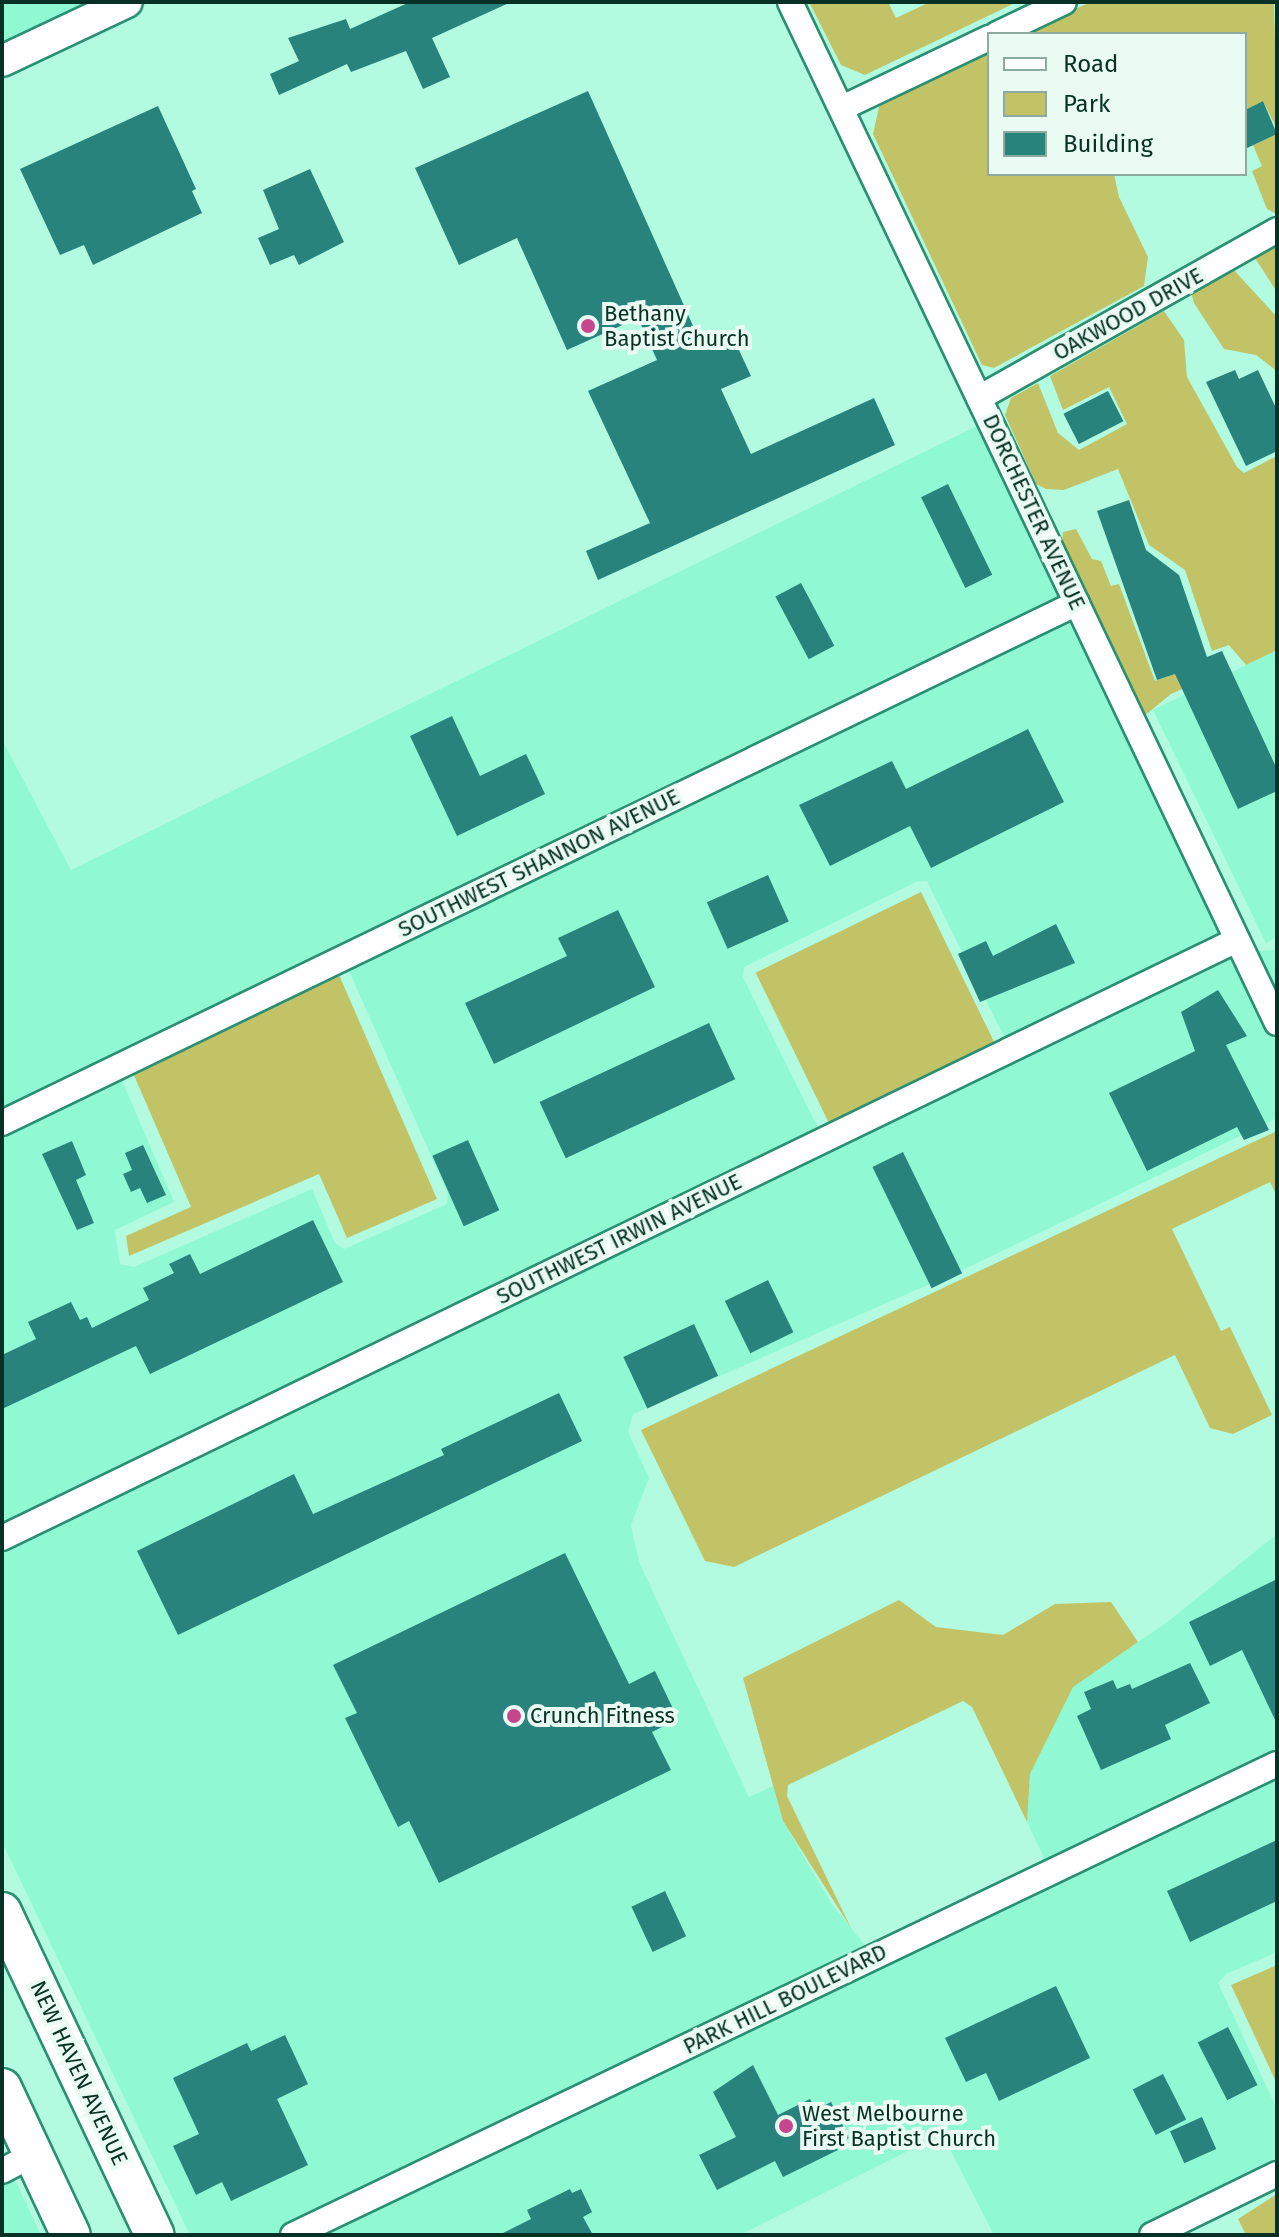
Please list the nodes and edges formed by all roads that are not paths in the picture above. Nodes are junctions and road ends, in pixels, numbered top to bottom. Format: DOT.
graph roads {
  1 [pos="127,2"];
  2 [pos="790,2"];
  3 [pos="1064,2"];
  4 [pos="1001,32"];
  5 [pos="987,39"];
  6 [pos="2,61"];
  7 [pos="842,108"];
  8 [pos="1277,230"];
  9 [pos="979,398"];
  10 [pos="1077,603"];
  11 [pos="1237,940"];
  12 [pos="1267,972"];
  13 [pos="1277,1023"];
  14 [pos="2,1123"];
  15 [pos="2,1538"];
  16 [pos="1277,1764"];
  17 [pos="2,1912"];
  18 [pos="2,2088"];
  19 [pos="18,2162"];
  20 [pos="1277,2174"];
  21 [pos="71,2235"];
  22 [pos="155,2235"];
  23 [pos="293,2235"];
  24 [pos="1152,2235"];
  1 -- 6 [label="street"];
  2 -- 7 [label="street, DORCHESTER AVENUE"];
  3 -- 4 [label="street"];
  5 -- 7 [label="street"];
  7 -- 9 [label="street, DORCHESTER AVENUE"];
  8 -- 9 [label="street, OAKWOOD DRIVE"];
  9 -- 10 [label="street, DORCHESTER AVENUE"];
  10 -- 11 [label="street, DORCHESTER AVENUE"];
  10 -- 14 [label="street, SOUTHWEST SHANNON AVENUE"];
  11 -- 12 [label="street, DORCHESTER AVENUE"];
  11 -- 15 [label="street, SOUTHWEST IRWIN AVENUE"];
  12 -- 13 [label="street, DORCHESTER AVENUE"];
  16 -- 23 [label="street, PARK HILL BOULEVARD"];
  17 -- 22 [label="main road, NEW HAVEN AVENUE"];
  18 -- 19 [label="main road"];
  19 -- 21 [label="main road"];
  20 -- 24 [label="street"];
}
